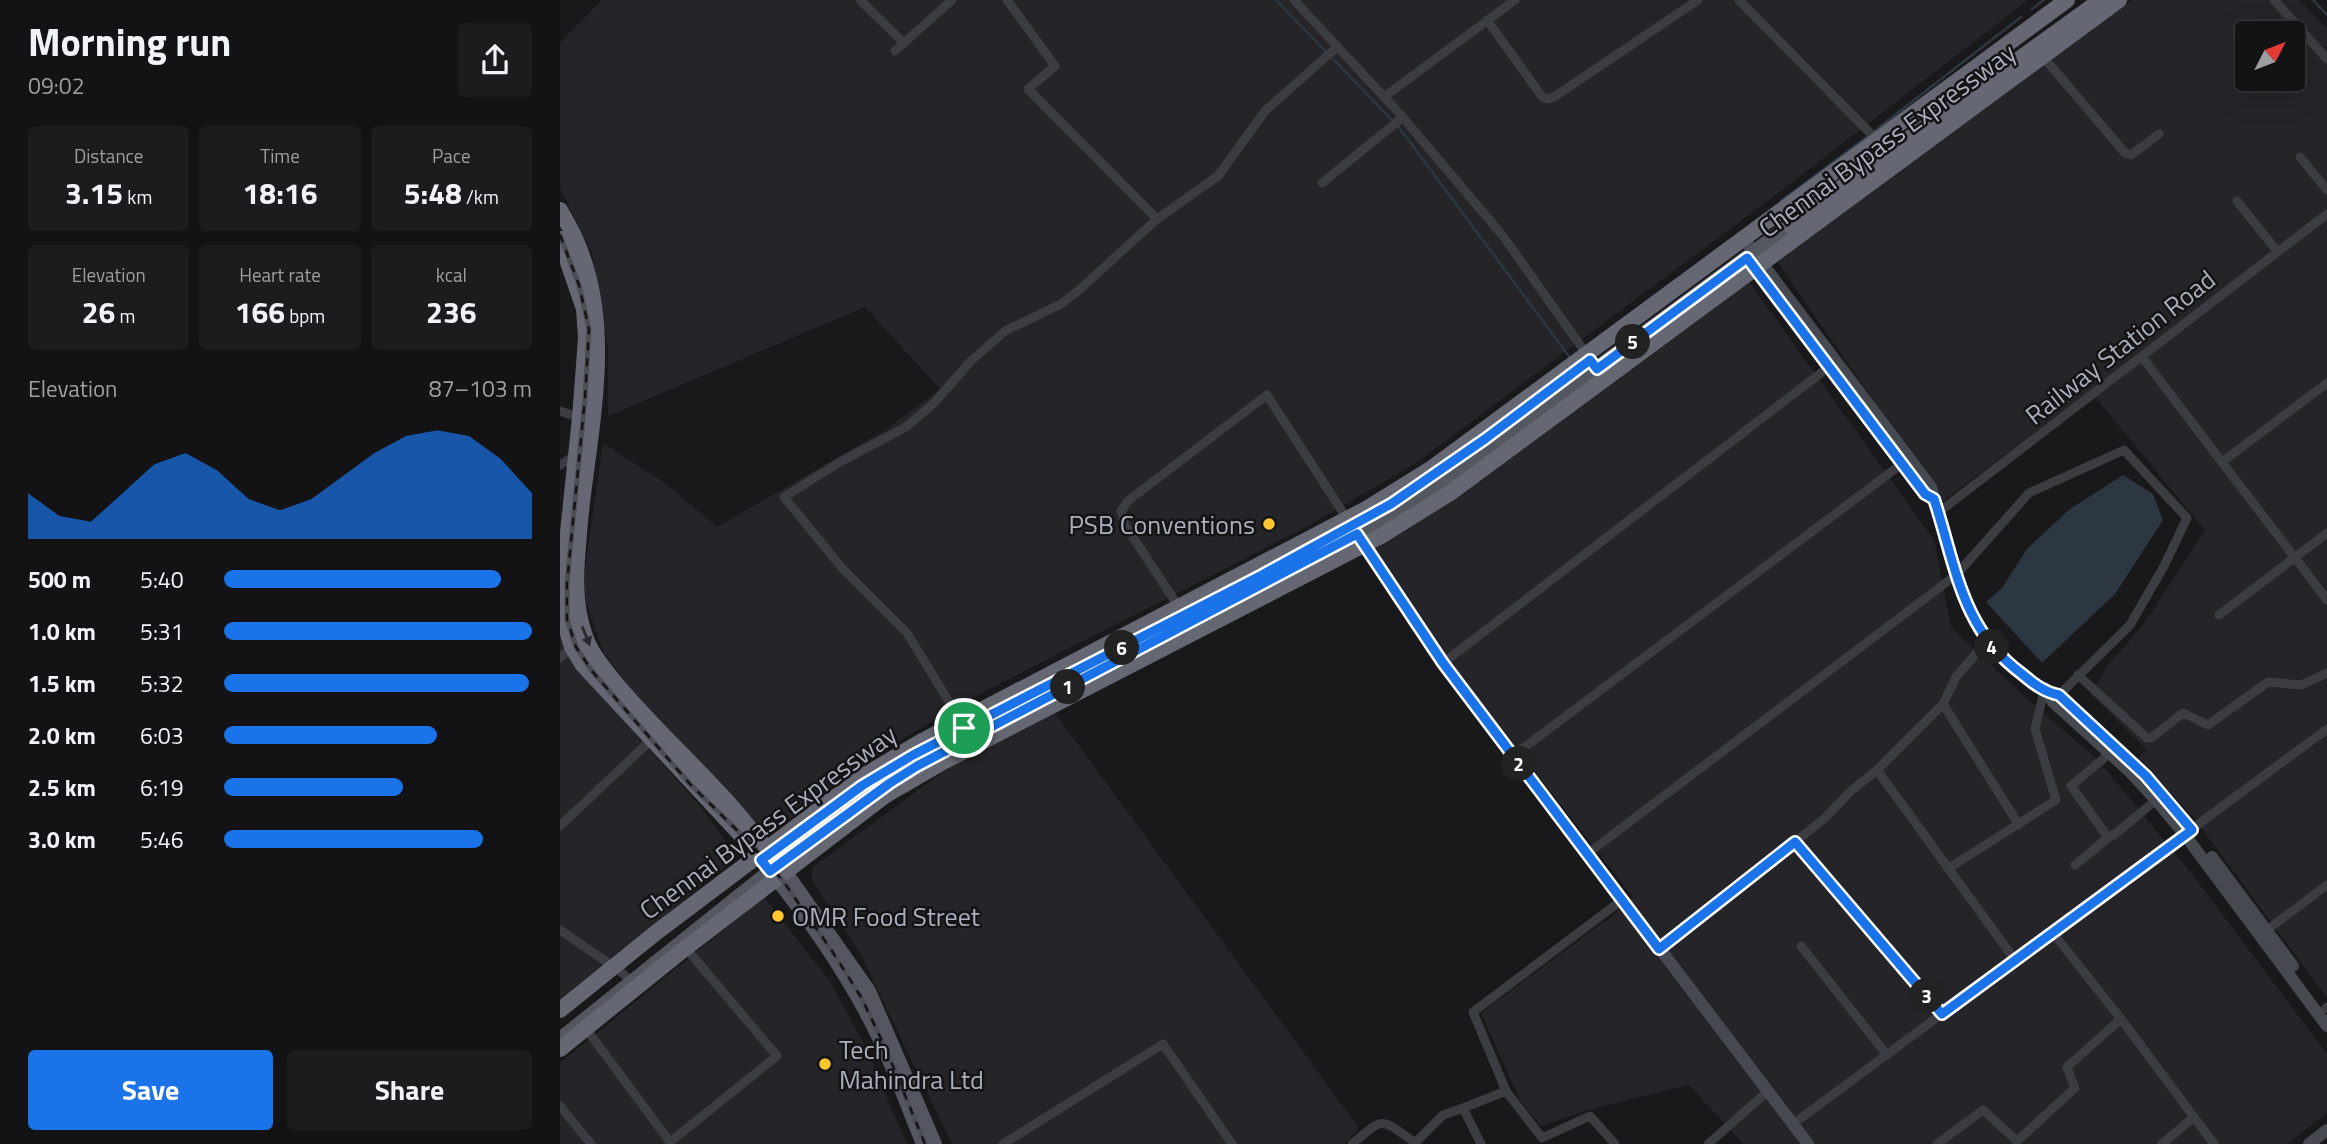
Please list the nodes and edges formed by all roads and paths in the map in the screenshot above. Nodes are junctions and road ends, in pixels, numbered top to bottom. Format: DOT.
graph roads {
  1 [pos="860,0"];
  2 [pos="952,0"];
  3 [pos="1007,0"];
  4 [pos="1515,0"];
  5 [pos="1698,0"];
  6 [pos="1739,0"];
  7 [pos="2061,0"];
  8 [pos="2067,0"];
  9 [pos="2085,0"];
  10 [pos="2101,0"];
  11 [pos="2121,0"];
  12 [pos="2274,0"];
  13 [pos="1299,1"];
  14 [pos="1487,20"];
  15 [pos="904,43"];
  16 [pos="895,51"];
  17 [pos="1332,52"];
  18 [pos="2045,59"];
  19 [pos="2327,59"];
  20 [pos="1384,97"];
  21 [pos="1402,118"];
  22 [pos="2159,134"];
  23 [pos="1871,135"];
  24 [pos="2300,157"];
  25 [pos="1322,183"];
  26 [pos="2327,190"];
  27 [pos="2236,201"];
  28 [pos="560,210"];
  29 [pos="2327,214"];
  30 [pos="1157,219"];
  31 [pos="1787,219"];
  32 [pos="560,239"];
  33 [pos="1747,250"];
  34 [pos="2277,251"];
  35 [pos="564,264"];
  36 [pos="1588,356"];
  37 [pos="2142,357"];
  38 [pos="1830,366"];
  39 [pos="2327,383"];
  40 [pos="560,411"];
  41 [pos="580,418"];
  42 [pos="576,455"];
  43 [pos="2222,462"];
  44 [pos="1903,463"];
  45 [pos="560,465"];
  46 [pos="1934,499"];
  47 [pos="1939,512"];
  48 [pos="1355,530"];
  49 [pos="2327,533"];
  50 [pos="2294,558"];
  51 [pos="1956,575"];
  52 [pos="562,581"];
  53 [pos="2327,600"];
  54 [pos="1184,615"];
  55 [pos="2219,615"];
  56 [pos="1987,641"];
  57 [pos="566,653"];
  58 [pos="1443,663"];
  59 [pos="2327,674"];
  60 [pos="2078,675"];
  61 [pos="2051,695"];
  62 [pos="1943,704"];
  63 [pos="964,728"];
  64 [pos="2327,729"];
  65 [pos="650,740"];
  66 [pos="2110,753"];
  67 [pos="1513,756"];
  68 [pos="1877,770"];
  69 [pos="2156,800"];
  70 [pos="2019,824"];
  71 [pos="560,825"];
  72 [pos="2189,833"];
  73 [pos="2109,837"];
  74 [pos="1795,842"];
  75 [pos="1587,854"];
  76 [pos="770,862"];
  77 [pos="2075,865"];
  78 [pos="1949,868"];
  79 [pos="2327,885"];
  80 [pos="1622,900"];
  81 [pos="560,930"];
  82 [pos="2267,930"];
  83 [pos="2053,933"];
  84 [pos="680,941"];
  85 [pos="1801,946"];
  86 [pos="1659,949"];
  87 [pos="2015,960"];
  88 [pos="625,976"];
  89 [pos="2326,1009"];
  90 [pos="560,1010"];
  91 [pos="1942,1014"];
  92 [pos="560,1019"];
  93 [pos="2121,1019"];
  94 [pos="580,1022"];
  95 [pos="2327,1026"];
  96 [pos="560,1038"];
  97 [pos="560,1049"];
  98 [pos="1887,1055"];
  99 [pos="1506,1091"];
  100 [pos="1768,1091"];
  101 [pos="560,1106"];
  102 [pos="1463,1108"];
  103 [pos="2194,1117"];
  104 [pos="920,1121"];
  105 [pos="1793,1124"];
  106 [pos="2327,1130"];
  107 [pos="1414,1143"];
  108 [pos="591,1144"];
  109 [pos="923,1144"];
  110 [pos="935,1144"];
  111 [pos="1004,1144"];
  112 [pos="1232,1144"];
  113 [pos="1353,1144"];
  114 [pos="1481,1144"];
  115 [pos="1615,1144"];
  116 [pos="1708,1144"];
  117 [pos="1808,1144"];
  118 [pos="1937,1144"];
  119 [pos="2162,1144"];
  120 [pos="2214,1144"];
  121 [pos="2309,1144"];
  1 -- 15 [label="street"];
  2 -- 15 [label="street"];
  3 -- 30 [label="street"];
  4 -- 14 [label="street"];
  5 -- 14 [label="street"];
  6 -- 23 [label="street"];
  7 -- 23 [label="main road"];
  8 -- 90 [label="highway, Chennai Bypass Expressway"];
  9 -- 31 [label="highway"];
  10 -- 31 [label="highway"];
  11 -- 18 [label="main road"];
  11 -- 97 [label="highway, Chennai Bypass Expressway"];
  12 -- 19 [label="street"];
  13 -- 17 [label="street"];
  14 -- 20 [label="street"];
  15 -- 16 [label="street"];
  17 -- 20 [label="street"];
  17 -- 30 [label="street"];
  18 -- 22 [label="street"];
  18 -- 31 [label="main road"];
  20 -- 21 [label="street"];
  21 -- 25 [label="street"];
  21 -- 36 [label="street"];
  23 -- 31 [label="main road"];
  24 -- 26 [label="street"];
  27 -- 34 [label="street"];
  28 -- 76 [label="highway, one-way"];
  29 -- 34 [label="street, Railway Station Road"];
  30 -- 63 [label="street"];
  31 -- 33 [label="main road"];
  32 -- 35 [label="highway"];
  33 -- 36 [label="main road"];
  33 -- 38 [label="main road"];
  33 -- 46 [label="main road"];
  34 -- 37 [label="street, Railway Station Road"];
  35 -- 41 [label="highway"];
  36 -- 48 [label="main road"];
  37 -- 43 [label="street"];
  37 -- 47 [label="street, Railway Station Road"];
  38 -- 44 [label="main road"];
  38 -- 58 [label="street"];
  39 -- 43 [label="street"];
  40 -- 41 [label="street"];
  41 -- 42 [label="highway"];
  42 -- 45 [label="street"];
  42 -- 52 [label="highway"];
  43 -- 50 [label="street"];
  44 -- 46 [label="main road"];
  44 -- 67 [label="street"];
  46 -- 47 [label="main road"];
  47 -- 51 [label="main road"];
  48 -- 54 [label="main road"];
  48 -- 54 [label="street"];
  48 -- 58 [label="main road"];
  48 -- 76 [label="main road"];
  49 -- 50 [label="street"];
  50 -- 53 [label="street"];
  50 -- 55 [label="street"];
  51 -- 56 [label="main road"];
  51 -- 60 [label="street"];
  51 -- 75 [label="street"];
  52 -- 57 [label="highway"];
  54 -- 63 [label="main road"];
  56 -- 61 [label="main road"];
  56 -- 62 [label="street"];
  57 -- 65 [label="highway"];
  58 -- 67 [label="main road"];
  59 -- 60 [label="street"];
  60 -- 61 [label="street"];
  61 -- 66 [label="main road"];
  61 -- 70 [label="street"];
  61 -- 72 [label="main road"];
  62 -- 68 [label="street"];
  62 -- 70 [label="street"];
  63 -- 76 [label="main road"];
  64 -- 72 [label="street"];
  65 -- 71 [label="street"];
  65 -- 76 [label="highway"];
  66 -- 69 [label="main road"];
  66 -- 73 [label="street"];
  67 -- 75 [label="main road"];
  68 -- 74 [label="street"];
  68 -- 78 [label="street"];
  69 -- 72 [label="main road"];
  69 -- 73 [label="street"];
  70 -- 78 [label="street"];
  72 -- 82 [label="main road"];
  72 -- 83 [label="street"];
  72 -- 95 [label="main road"];
  73 -- 77 [label="street"];
  74 -- 86 [label="street"];
  74 -- 91 [label="street"];
  75 -- 80 [label="main road"];
  76 -- 84 [label="main road"];
  76 -- 88 [label="main road"];
  76 -- 104 [label="main road"];
  78 -- 87 [label="street"];
  79 -- 82 [label="street"];
  80 -- 86 [label="main road"];
  80 -- 99 [label="street"];
  81 -- 88 [label="street"];
  82 -- 89 [label="main road"];
  83 -- 87 [label="street"];
  83 -- 93 [label="street"];
  84 -- 88 [label="main road"];
  84 -- 94 [label="street"];
  85 -- 98 [label="street"];
  86 -- 100 [label="main road"];
  87 -- 91 [label="street"];
  88 -- 92 [label="main road"];
  88 -- 94 [label="main road"];
  91 -- 98 [label="street"];
  93 -- 103 [label="street"];
  93 -- 118 [label="street"];
  94 -- 96 [label="main road"];
  98 -- 105 [label="street"];
  99 -- 102 [label="street"];
  99 -- 115 [label="street"];
  100 -- 105 [label="main road"];
  100 -- 116 [label="street"];
  101 -- 108 [label="street"];
  102 -- 107 [label="street"];
  102 -- 114 [label="street"];
  103 -- 119 [label="street"];
  103 -- 120 [label="street"];
  104 -- 109 [label="main road"];
  104 -- 110 [label="main road"];
  105 -- 117 [label="main road"];
  106 -- 121 [label="main road"];
  107 -- 113 [label="street"];
  111 -- 112 [label="street"];
}
